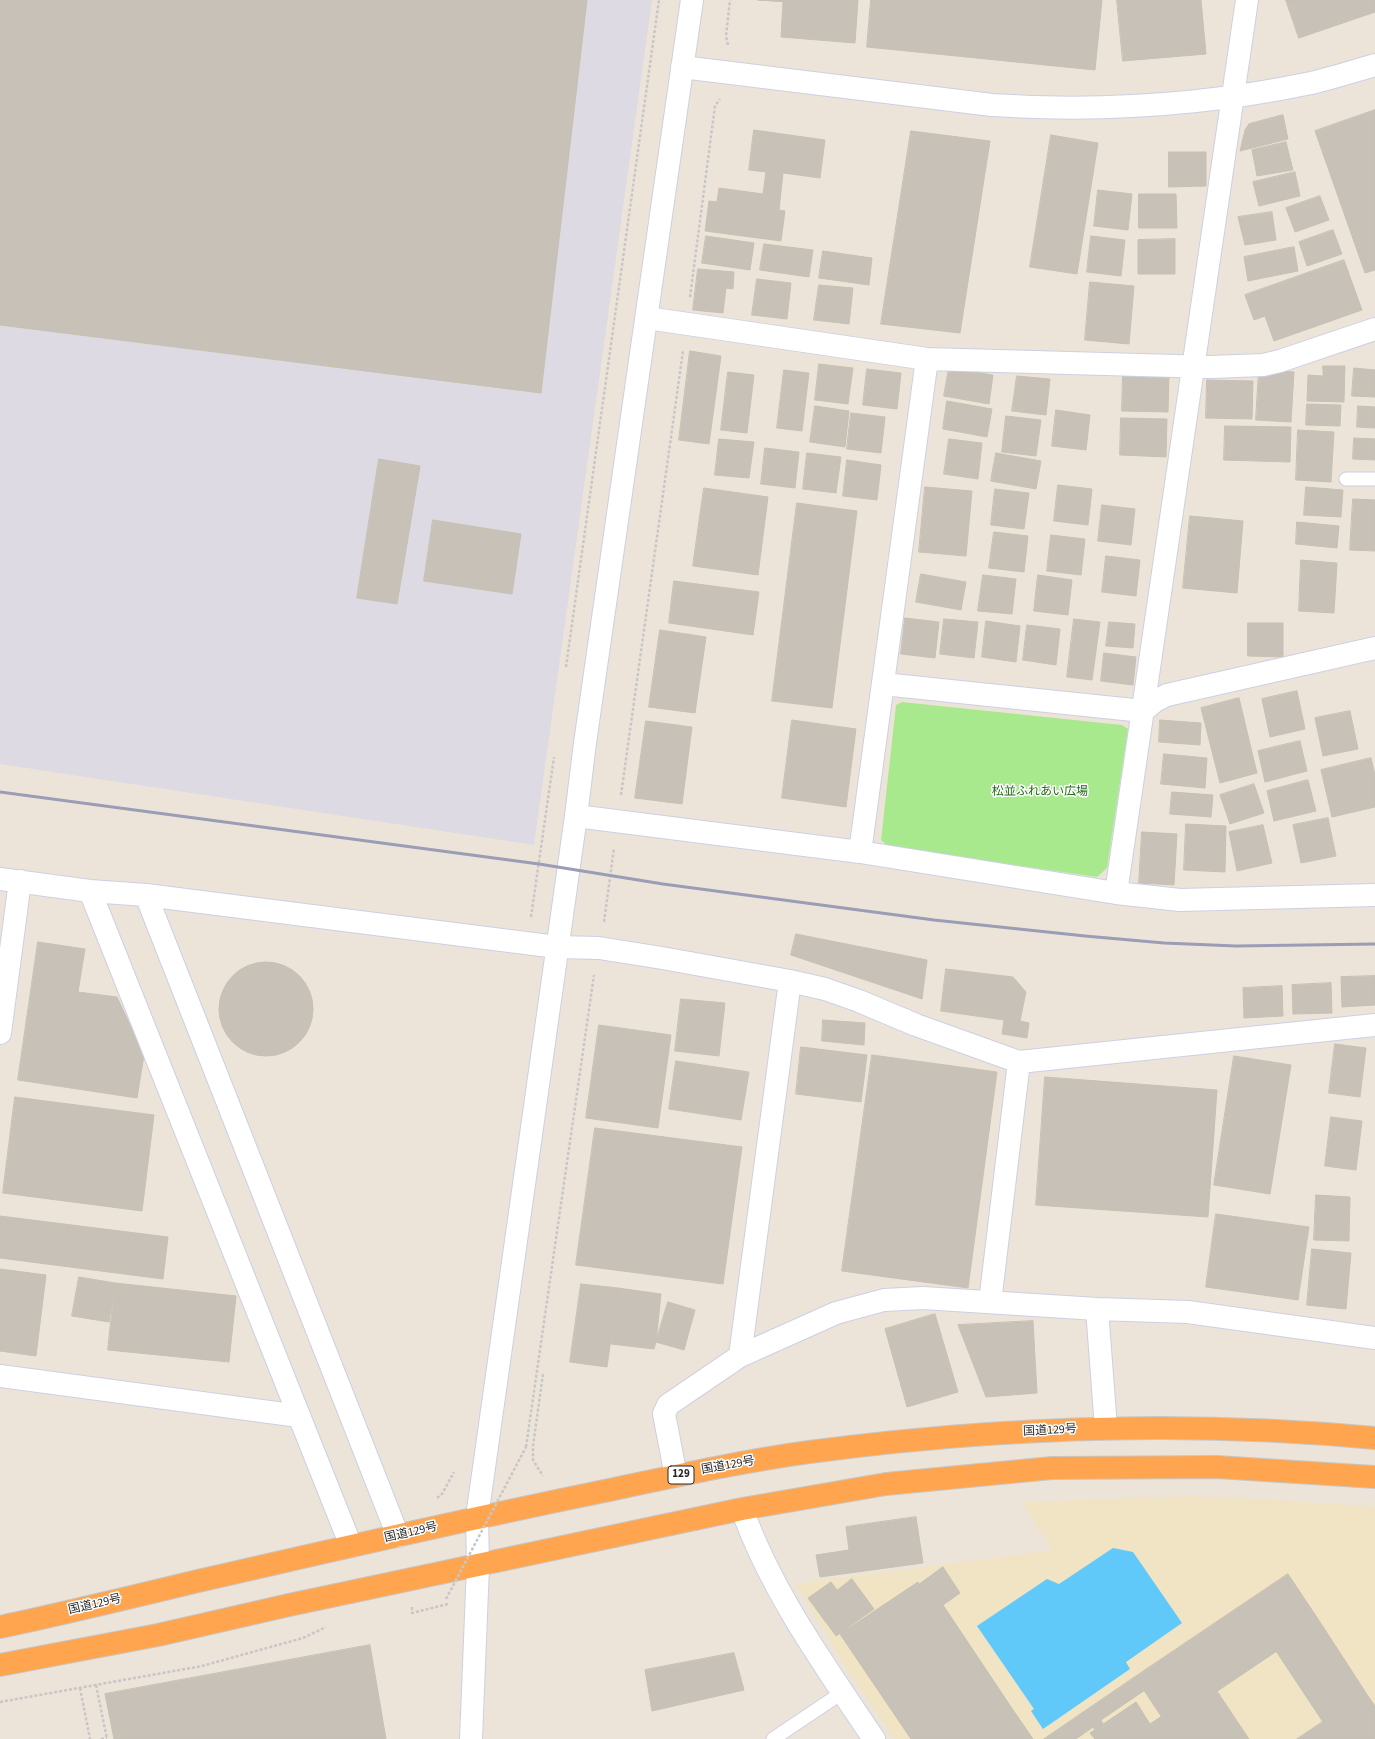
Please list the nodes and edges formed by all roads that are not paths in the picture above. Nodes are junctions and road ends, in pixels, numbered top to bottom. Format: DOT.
graph roads {
  1 [pos="692,0"];
  2 [pos="1247,0"];
  3 [pos="1375,65"];
  4 [pos="682,67"];
  5 [pos="1233,97"];
  6 [pos="647,318"];
  7 [pos="1375,329"];
  8 [pos="927,359"];
  9 [pos="1193,365"];
  10 [pos="1346,479"];
  11 [pos="1375,479"];
  12 [pos="1375,648"];
  13 [pos="883,684"];
  14 [pos="1143,711"];
  15 [pos="576,816"];
  16 [pos="860,852"];
  17 [pos="10,880"];
  18 [pos="90,891"];
  19 [pos="1116,893"];
  20 [pos="146,895"];
  21 [pos="1375,895"];
  22 [pos="557,947"];
  23 [pos="790,981"];
  24 [pos="1375,1025"];
  25 [pos="0,1033"];
  26 [pos="1019,1062"];
  27 [pos="990,1302"];
  28 [pos="1098,1309"];
  29 [pos="1375,1338"];
  30 [pos="740,1356"];
  31 [pos="0,1376"];
  32 [pos="299,1416"];
  33 [pos="1106,1428"];
  34 [pos="1375,1438"];
  35 [pos="676,1476"];
  36 [pos="1375,1476"];
  37 [pos="742,1509"];
  38 [pos="477,1517"];
  39 [pos="398,1536"];
  40 [pos="351,1546"];
  41 [pos="478,1566"];
  42 [pos="0,1627"];
  43 [pos="0,1665"];
  44 [pos="843,1692"];
  45 [pos="471,1739"];
  46 [pos="773,1739"];
  47 [pos="874,1739"];
  1 -- 4 [label="street"];
  2 -- 5 [label="street"];
  3 -- 5 [label="street"];
  4 -- 5 [label="street"];
  4 -- 6 [label="street"];
  5 -- 9 [label="street"];
  6 -- 8 [label="street"];
  6 -- 15 [label="street"];
  7 -- 9 [label="street"];
  8 -- 9 [label="street"];
  8 -- 13 [label="street"];
  9 -- 14 [label="street"];
  10 -- 11 [label="lane"];
  12 -- 14 [label="street"];
  13 -- 14 [label="street"];
  13 -- 16 [label="street"];
  14 -- 19 [label="street"];
  15 -- 16 [label="street"];
  15 -- 22 [label="street"];
  16 -- 19 [label="street"];
  17 -- 18 [label="street"];
  17 -- 25 [label="street"];
  18 -- 20 [label="street"];
  18 -- 32 [label="street"];
  19 -- 21 [label="street"];
  20 -- 22 [label="street"];
  20 -- 39 [label="street"];
  22 -- 23 [label="street"];
  22 -- 38 [label="street"];
  23 -- 26 [label="street"];
  23 -- 30 [label="street"];
  24 -- 26 [label="street"];
  26 -- 27 [label="street"];
  27 -- 28 [label="street"];
  27 -- 30 [label="street"];
  28 -- 29 [label="street"];
  28 -- 33 [label="street"];
  30 -- 35 [label="street"];
  31 -- 32 [label="street"];
  32 -- 40 [label="street"];
  33 -- 34 [label="highway, 国道129号 / 129"];
  33 -- 35 [label="highway, 国道129号 / 129"];
  35 -- 38 [label="highway, 国道129号 / 129"];
  36 -- 37 [label="highway"];
  37 -- 41 [label="highway"];
  37 -- 44 [label="street"];
  38 -- 39 [label="highway, 国道129号 / 129"];
  38 -- 41 [label="street"];
  39 -- 40 [label="highway, 国道129号 / 129"];
  40 -- 42 [label="highway, 国道129号 / 129"];
  41 -- 43 [label="highway"];
  41 -- 45 [label="street"];
  44 -- 46 [label="lane"];
  44 -- 47 [label="street"];
}
